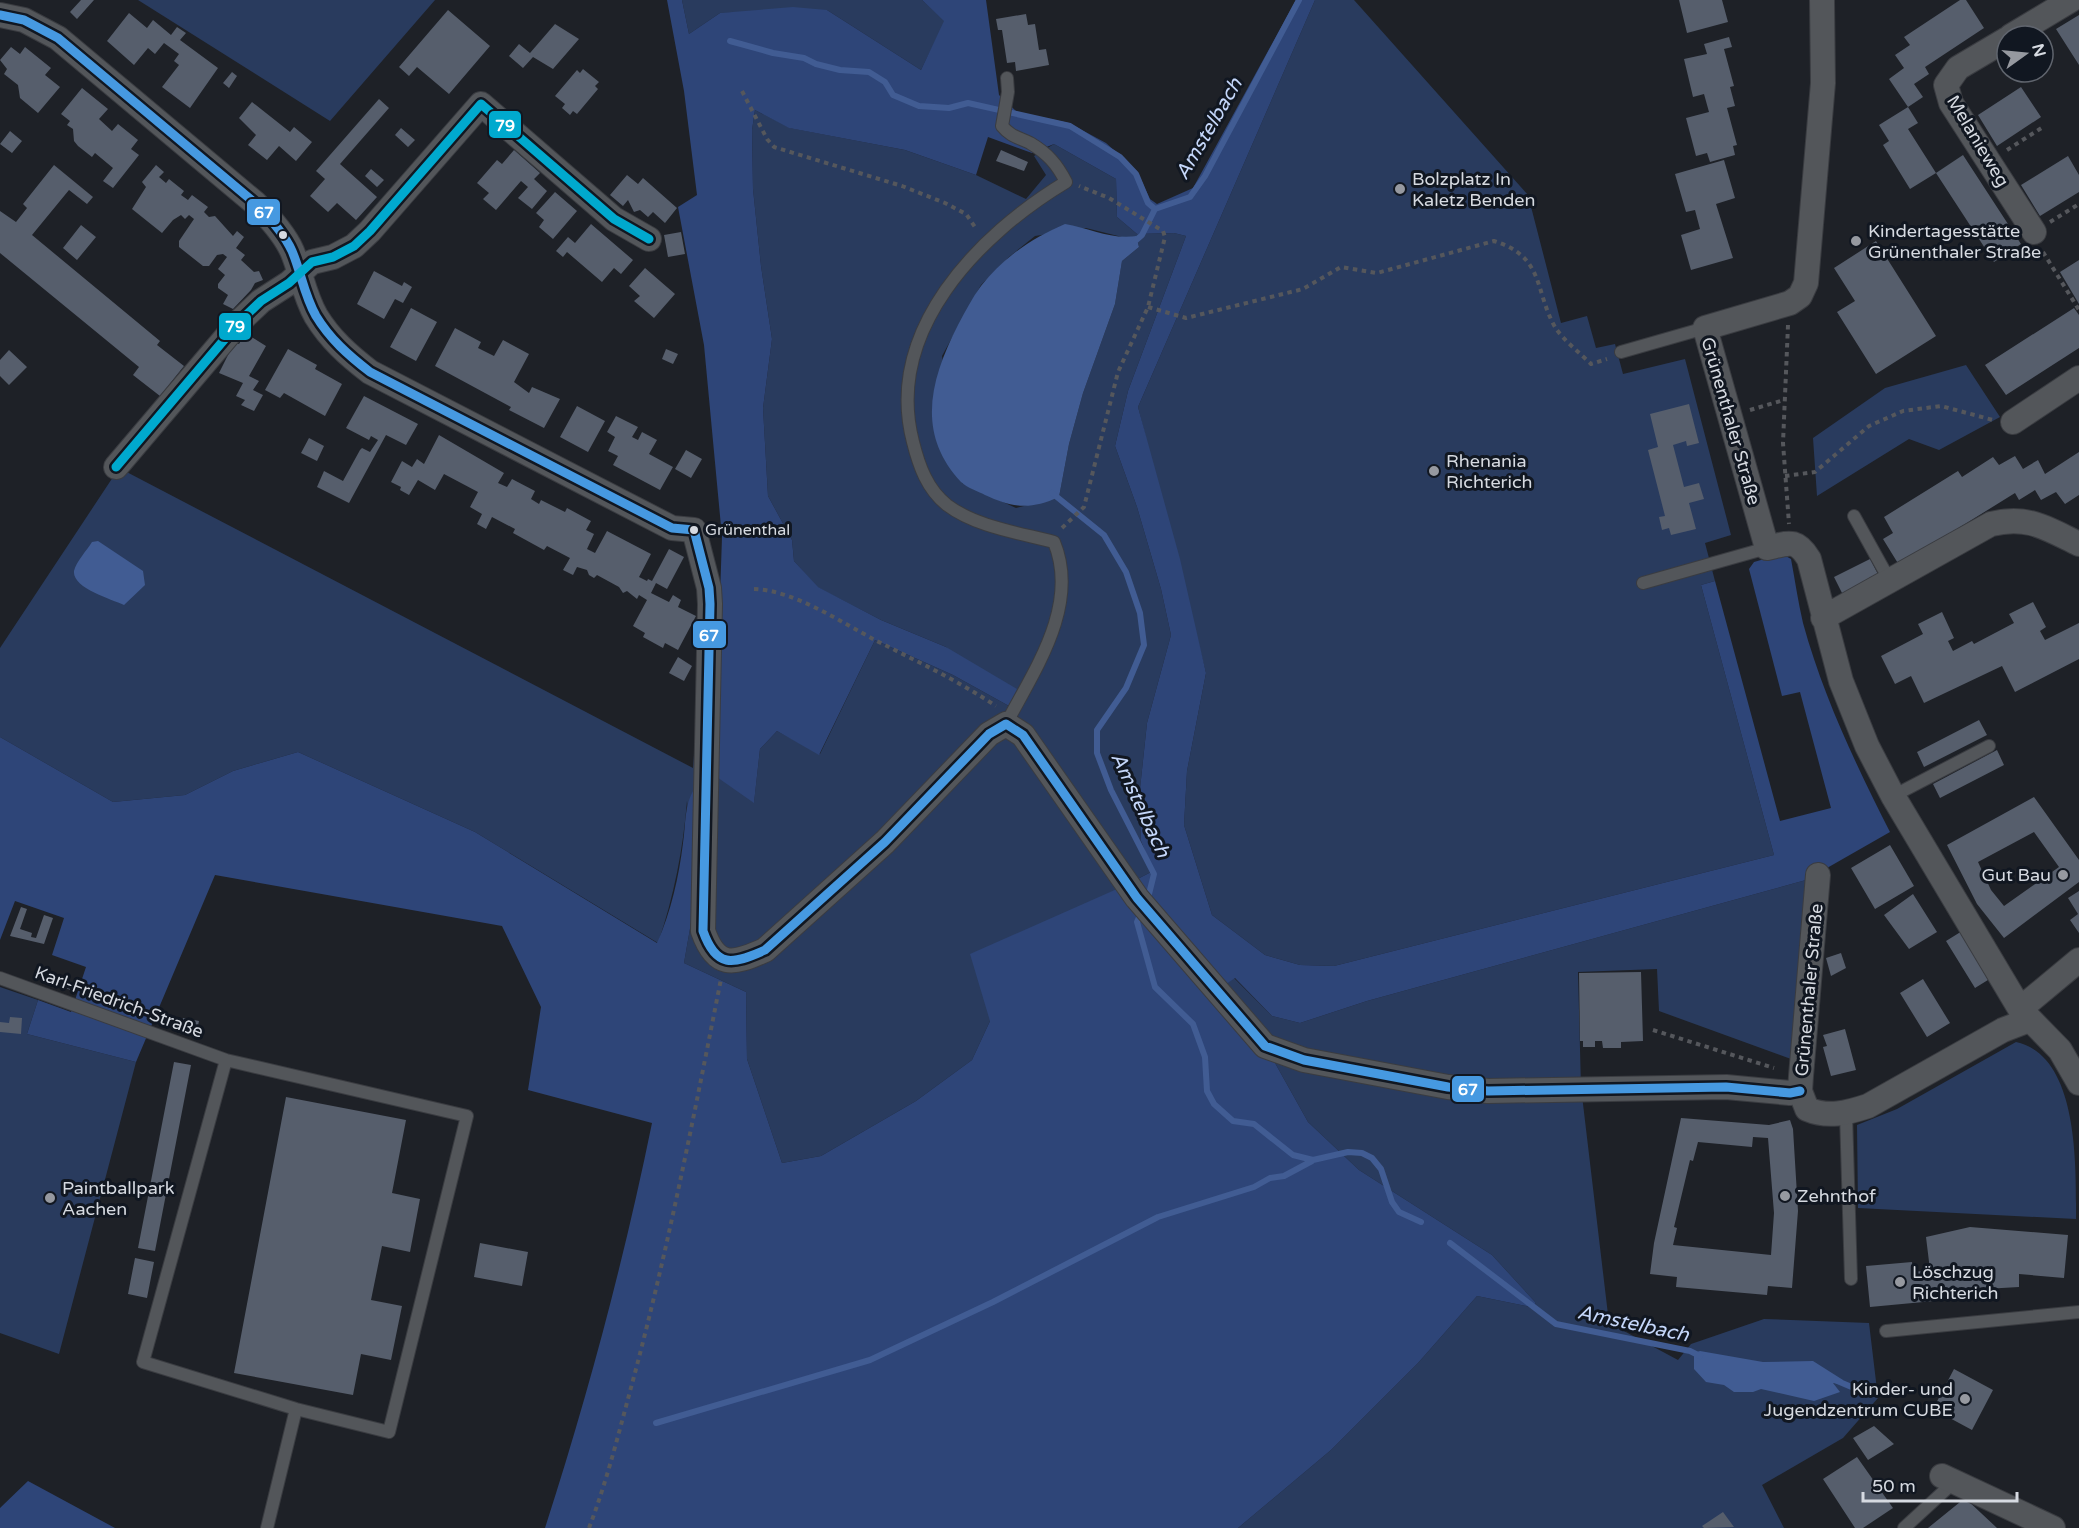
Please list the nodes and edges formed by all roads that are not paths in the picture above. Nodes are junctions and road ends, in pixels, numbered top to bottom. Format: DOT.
graph roads {
  1 [pos="1822,0"];
  2 [pos="2071,0"];
  3 [pos="0,15"];
  4 [pos="2031,24"];
  5 [pos="1995,46"];
  6 [pos="1007,78"];
  7 [pos="2034,232"];
  8 [pos="649,239"];
  9 [pos="300,272"];
  10 [pos="1705,328"];
  11 [pos="1621,352"];
  12 [pos="2079,378"];
  13 [pos="2013,422"];
  14 [pos="116,466"];
  15 [pos="1854,516"];
  16 [pos="2079,544"];
  17 [pos="1778,545"];
  18 [pos="1890,581"];
  19 [pos="1642,583"];
  20 [pos="1823,618"];
  21 [pos="1006,724"];
  22 [pos="1989,746"];
  23 [pos="1893,796"];
  24 [pos="1818,875"];
  25 [pos="2079,960"];
  26 [pos="0,978"];
  27 [pos="2024,1015"];
  28 [pos="226,1060"];
  29 [pos="1801,1083"];
  30 [pos="2079,1083"];
  31 [pos="1846,1114"];
  32 [pos="1851,1279"];
  33 [pos="2079,1312"];
  34 [pos="1886,1331"];
  35 [pos="296,1409"];
  36 [pos="1948,1479"];
  37 [pos="267,1528"];
  38 [pos="1904,1528"];
  39 [pos="2053,1528"];
  1 -- 10 [label="street, Grünenthaler Straße"];
  2 -- 4 [label="street"];
  3 -- 9 [label="street"];
  5 -- 7 [label="street, Melanieweg"];
  6 -- 21 [label="lane"];
  8 -- 9 [label="street"];
  9 -- 14 [label="street"];
  9 -- 21 [label="street"];
  10 -- 11 [label="lane"];
  10 -- 17 [label="street, Grünenthaler Straße"];
  12 -- 13 [label="street"];
  15 -- 18 [label="lane"];
  16 -- 18 [label="street"];
  17 -- 19 [label="lane"];
  17 -- 20 [label="street"];
  18 -- 20 [label="street"];
  20 -- 23 [label="street"];
  21 -- 29 [label="street"];
  22 -- 23 [label="lane"];
  23 -- 27 [label="street"];
  24 -- 29 [label="street, Grünenthaler Straße"];
  25 -- 27 [label="street, Grünenthaler Straße"];
  26 -- 28 [label="lane, Karl-Friedrich-Straße"];
  27 -- 30 [label="street"];
  27 -- 31 [label="street, Grünenthaler Straße"];
  28 -- 35 [label="lane"];
  28 -- 35 [label="lane, Karl-Friedrich-Straße"];
  29 -- 31 [label="street, Grünenthaler Straße"];
  31 -- 32 [label="lane"];
  33 -- 34 [label="lane"];
  35 -- 37 [label="lane"];
  36 -- 38 [label="lane"];
  36 -- 39 [label="street"];
}
